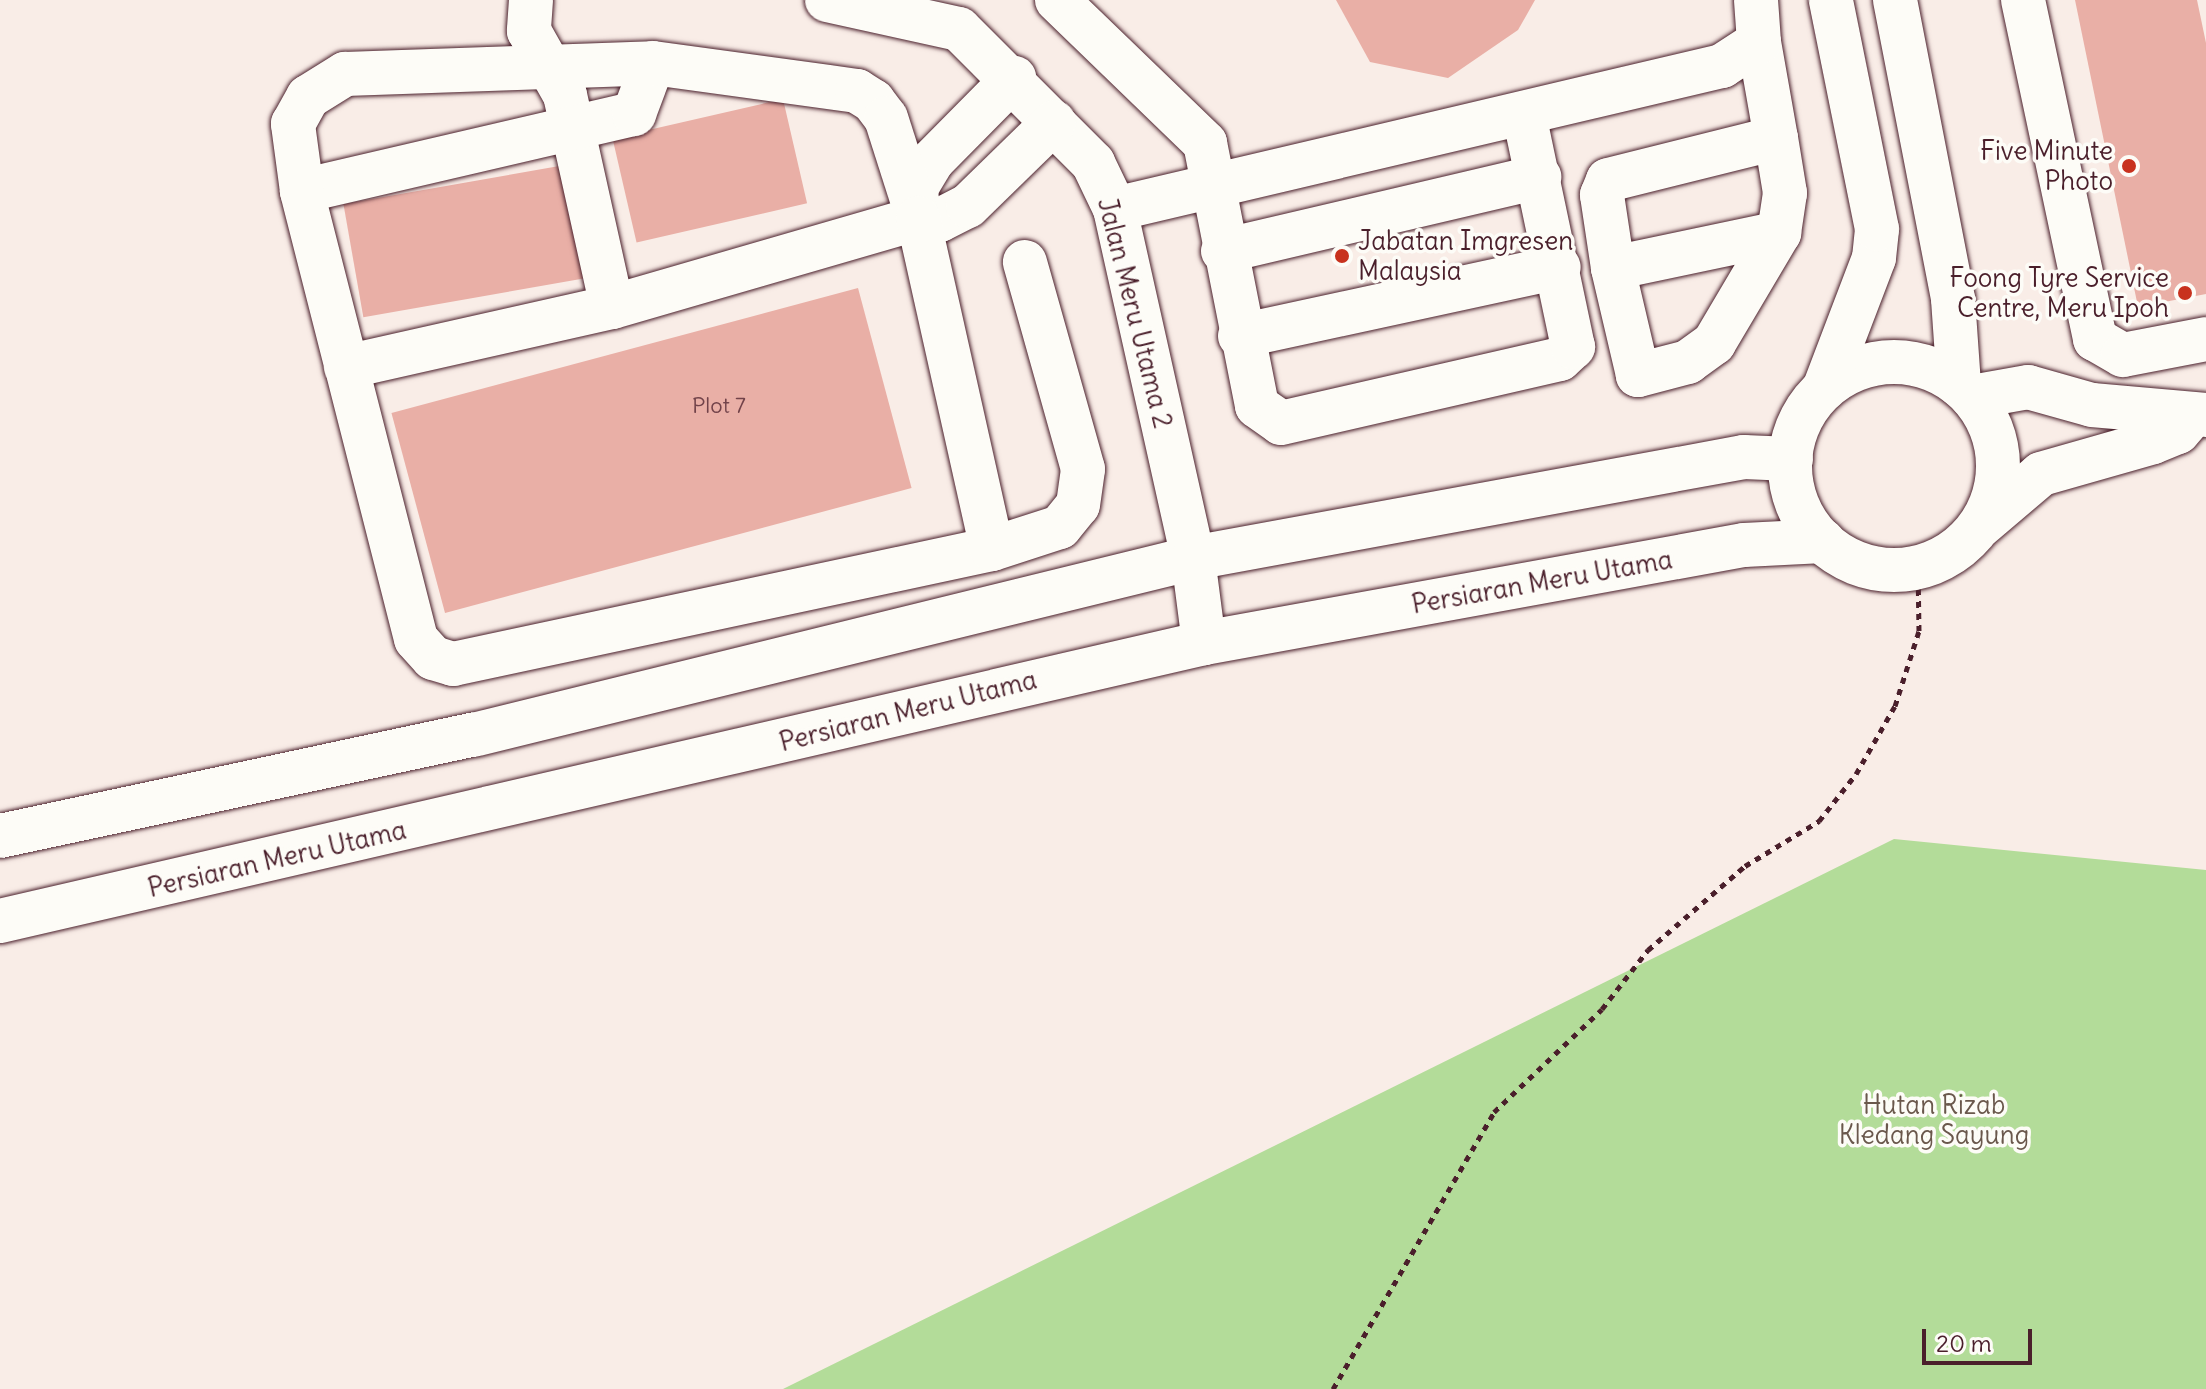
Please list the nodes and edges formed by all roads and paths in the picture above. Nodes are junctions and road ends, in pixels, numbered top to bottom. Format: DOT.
graph roads {
  1 [pos="531,0"];
  2 [pos="827,0"];
  3 [pos="1057,0"];
  4 [pos="1831,0"];
  5 [pos="1895,0"];
  6 [pos="2023,0"];
  7 [pos="972,14"];
  8 [pos="1758,21"];
  9 [pos="653,63"];
  10 [pos="548,67"];
  11 [pos="1014,78"];
  12 [pos="1524,115"];
  13 [pos="1054,122"];
  14 [pos="573,127"];
  15 [pos="1776,138"];
  16 [pos="1539,177"];
  17 [pos="1208,184"];
  18 [pos="302,191"];
  19 [pos="1115,209"];
  20 [pos="918,218"];
  21 [pos="1779,233"];
  22 [pos="1223,251"];
  23 [pos="1025,262"];
  24 [pos="1559,267"];
  25 [pos="1613,268"];
  26 [pos="612,307"];
  27 [pos="1240,336"];
  28 [pos="2095,339"];
  29 [pos="2206,339"];
  30 [pos="346,367"];
  31 [pos="2028,387"];
  32 [pos="1824,389"];
  33 [pos="1966,391"];
  34 [pos="2199,416"];
  35 [pos="1791,459"];
  36 [pos="1980,526"];
  37 [pos="1823,541"];
  38 [pos="992,549"];
  39 [pos="1193,558"];
  40 [pos="1918,568"];
  41 [pos="1204,643"];
  42 [pos="0,836"];
  43 [pos="0,921"];
  44 [pos="1333,1389"];
  1 -- 10 [label="main road"];
  2 -- 7 [label="main road, Jalan Meru Utama 2"];
  3 -- 17 [label="main road"];
  4 -- 32 [label="main road"];
  5 -- 33 [label="main road"];
  6 -- 28 [label="main road"];
  7 -- 11 [label="main road, Jalan Meru Utama 2"];
  8 -- 12 [label="main road"];
  8 -- 15 [label="main road"];
  9 -- 10 [label="main road"];
  9 -- 14 [label="main road"];
  9 -- 20 [label="main road"];
  10 -- 14 [label="main road"];
  10 -- 18 [label="main road"];
  11 -- 13 [label="main road, Jalan Meru Utama 2"];
  11 -- 20 [label="main road"];
  12 -- 16 [label="main road"];
  12 -- 17 [label="main road"];
  13 -- 19 [label="main road, Jalan Meru Utama 2"];
  13 -- 20 [label="main road"];
  14 -- 18 [label="main road"];
  14 -- 26 [label="main road"];
  15 -- 21 [label="main road"];
  15 -- 25 [label="main road"];
  16 -- 22 [label="main road"];
  16 -- 24 [label="main road"];
  17 -- 19 [label="main road"];
  17 -- 22 [label="main road"];
  18 -- 30 [label="main road"];
  19 -- 39 [label="main road, Jalan Meru Utama 2"];
  20 -- 26 [label="main road"];
  20 -- 38 [label="main road"];
  21 -- 25 [label="main road"];
  21 -- 25 [label="main road"];
  22 -- 27 [label="main road"];
  23 -- 38 [label="main road"];
  24 -- 27 [label="main road"];
  24 -- 27 [label="main road"];
  26 -- 30 [label="main road"];
  28 -- 29 [label="main road"];
  28 -- 31 [label="main road"];
  30 -- 38 [label="main road"];
  31 -- 33 [label="main road"];
  31 -- 34 [label="main road"];
  32 -- 33 [label="main road"];
  32 -- 35 [label="main road"];
  33 -- 36 [label="main road"];
  34 -- 36 [label="main road"];
  35 -- 37 [label="main road"];
  35 -- 39 [label="main road"];
  36 -- 40 [label="main road"];
  37 -- 40 [label="main road"];
  37 -- 41 [label="main road, Persiaran Meru Utama"];
  39 -- 41 [label="main road, Jalan Meru Utama 2"];
  39 -- 42 [label="main road"];
  40 -- 44 [label="path"];
  41 -- 43 [label="main road, Persiaran Meru Utama"];
}
